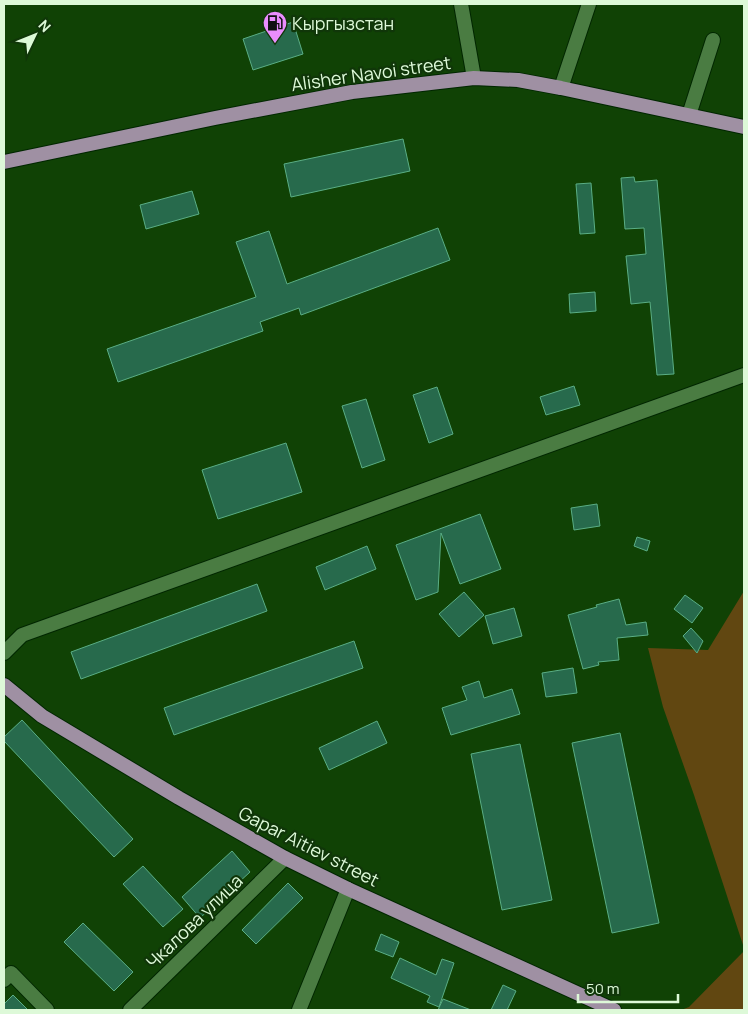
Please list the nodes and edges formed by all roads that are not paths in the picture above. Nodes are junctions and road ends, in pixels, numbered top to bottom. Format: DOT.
graph roads {
  1 [pos="461,4"];
  2 [pos="589,4"];
  3 [pos="713,40"];
  4 [pos="474,78"];
  5 [pos="561,88"];
  6 [pos="689,115"];
  7 [pos="744,127"];
  8 [pos="4,162"];
  9 [pos="744,375"];
  10 [pos="4,653"];
  11 [pos="4,685"];
  12 [pos="285,858"];
  13 [pos="348,889"];
  14 [pos="4,980"];
  15 [pos="47,1010"];
  16 [pos="130,1010"];
  17 [pos="299,1010"];
  18 [pos="614,1010"];
  1 -- 4 [label="street"];
  2 -- 5 [label="street"];
  3 -- 6 [label="street"];
  4 -- 5 [label="main road, Alisher Navoi street"];
  4 -- 8 [label="main road, Alisher Navoi street"];
  5 -- 6 [label="main road, Alisher Navoi street"];
  6 -- 7 [label="main road, Alisher Navoi street"];
  9 -- 10 [label="street"];
  11 -- 12 [label="main road, Gapar Aitiev street"];
  12 -- 13 [label="main road, Gapar Aitiev street"];
  12 -- 16 [label="street, Чкалова улица"];
  13 -- 17 [label="street"];
  13 -- 18 [label="main road, Gapar Aitiev street"];
  14 -- 15 [label="street"];
}
